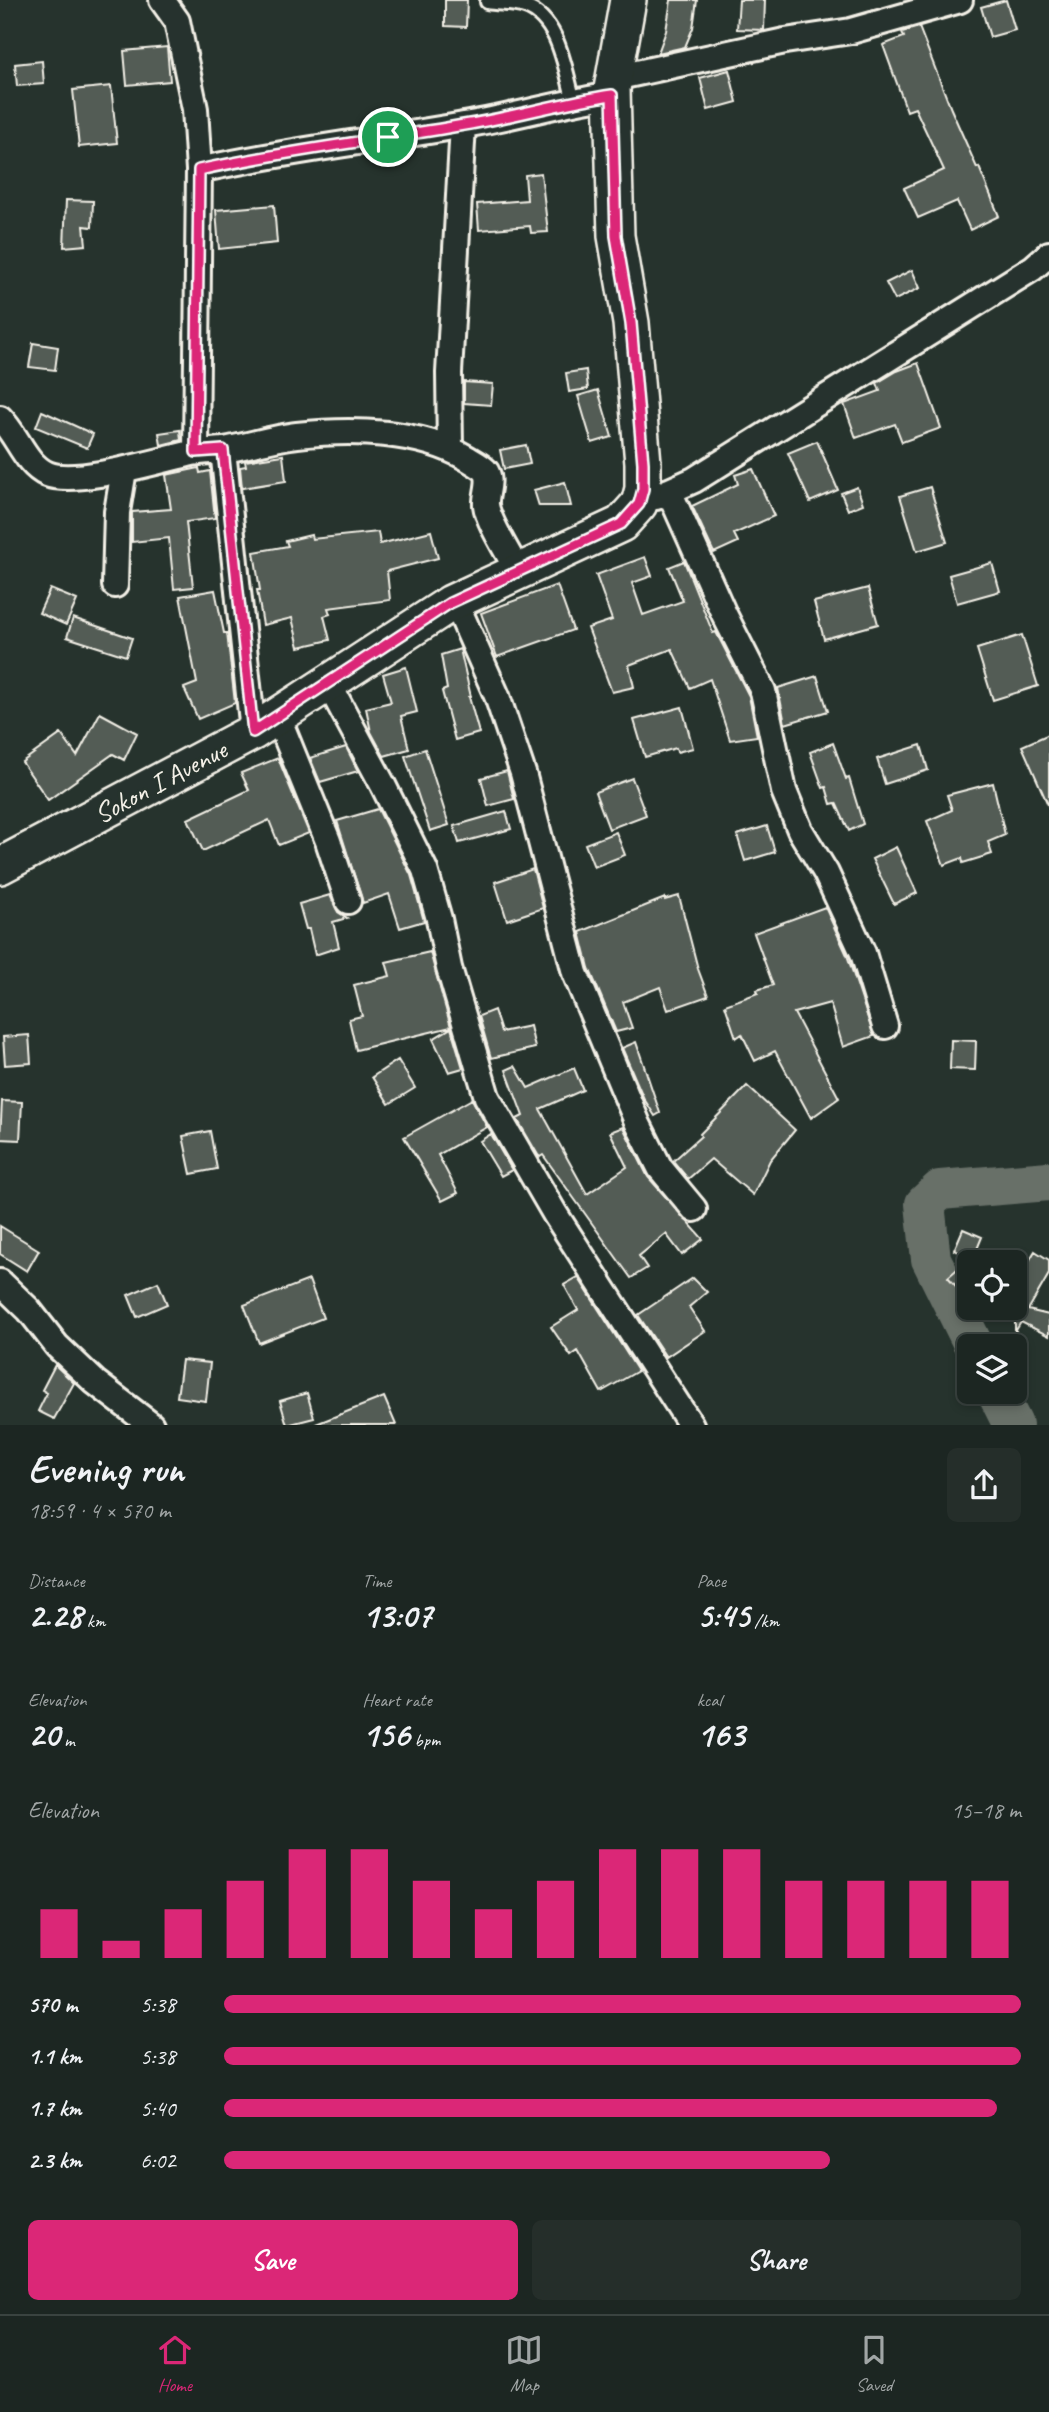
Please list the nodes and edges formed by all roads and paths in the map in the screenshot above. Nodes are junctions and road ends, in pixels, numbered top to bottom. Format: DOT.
graph roads {
  1 [pos="162,0"];
  2 [pos="628,0"];
  3 [pos="960,0"];
  4 [pos="487,2"];
  5 [pos="613,87"];
  6 [pos="574,102"];
  7 [pos="463,125"];
  8 [pos="199,170"];
  9 [pos="1049,254"];
  10 [pos="0,418"];
  11 [pos="450,448"];
  12 [pos="223,450"];
  13 [pos="196,452"];
  14 [pos="124,470"];
  15 [pos="654,498"];
  16 [pos="518,572"];
  17 [pos="115,585"];
  18 [pos="455,601"];
  19 [pos="328,682"];
  20 [pos="265,724"];
  21 [pos="0,866"];
  22 [pos="348,901"];
  23 [pos="885,1026"];
  24 [pos="694,1209"];
  25 [pos="0,1282"];
  26 [pos="151,1425"];
  27 [pos="691,1425"];
  1 -- 8 [label="street"];
  2 -- 5 [label="street"];
  3 -- 5 [label="street"];
  4 -- 6 [label="lane"];
  5 -- 6 [label="street"];
  5 -- 15 [label="street"];
  6 -- 7 [label="street"];
  7 -- 8 [label="street"];
  7 -- 11 [label="street"];
  8 -- 13 [label="street"];
  9 -- 15 [label="street"];
  10 -- 14 [label="street"];
  11 -- 12 [label="street"];
  11 -- 16 [label="street"];
  12 -- 13 [label="street"];
  12 -- 20 [label="street"];
  13 -- 14 [label="street"];
  14 -- 17 [label="street"];
  15 -- 16 [label="street, Sokon I Avenue"];
  15 -- 23 [label="street"];
  16 -- 18 [label="street, Sokon I Avenue"];
  18 -- 19 [label="street, Sokon I Avenue"];
  18 -- 24 [label="street"];
  19 -- 20 [label="street, Sokon I Avenue"];
  19 -- 27 [label="street"];
  20 -- 21 [label="street, Sokon I Avenue"];
  20 -- 22 [label="street"];
  25 -- 26 [label="street"];
}
